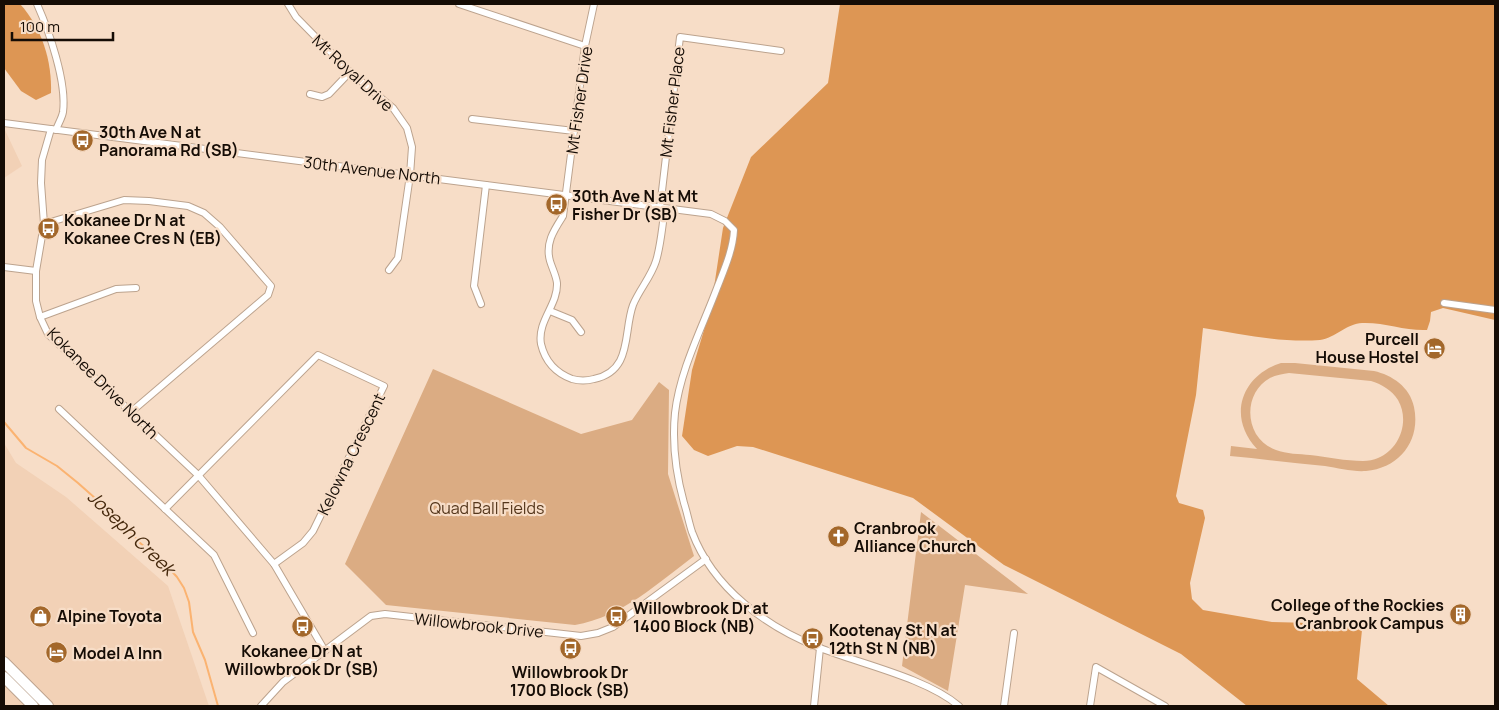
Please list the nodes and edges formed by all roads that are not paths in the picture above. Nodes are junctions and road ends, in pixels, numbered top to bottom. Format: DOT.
graph roads {
  1 [pos="37,4"];
  2 [pos="288,4"];
  3 [pos="460,4"];
  4 [pos="594,4"];
  5 [pos="585,46"];
  6 [pos="781,51"];
  7 [pos="350,72"];
  8 [pos="310,94"];
  9 [pos="472,120"];
  10 [pos="4,123"];
  11 [pos="54,130"];
  12 [pos="574,131"];
  13 [pos="410,175"];
  14 [pos="486,185"];
  15 [pos="566,196"];
  16 [pos="662,208"];
  17 [pos="44,224"];
  18 [pos="4,267"];
  19 [pos="389,270"];
  20 [pos="36,271"];
  21 [pos="136,288"];
  22 [pos="1444,303"];
  23 [pos="481,304"];
  24 [pos="1495,310"];
  25 [pos="550,311"];
  26 [pos="40,317"];
  27 [pos="581,332"];
  28 [pos="58,409"];
  29 [pos="131,412"];
  30 [pos="198,475"];
  31 [pos="165,509"];
  32 [pos="706,559"];
  33 [pos="274,564"];
  34 [pos="253,633"];
  35 [pos="1014,633"];
  36 [pos="820,648"];
  37 [pos="325,651"];
  38 [pos="4,662"];
  39 [pos="4,677"];
  40 [pos="31,703"];
  41 [pos="48,706"];
  42 [pos="260,706"];
  43 [pos="814,706"];
  44 [pos="959,706"];
  45 [pos="1004,706"];
  46 [pos="1090,706"];
  47 [pos="1165,706"];
  1 -- 11 [label="street, Kokanee Drive North"];
  2 -- 7 [label="street, Mt Royal Drive"];
  3 -- 5 [label="street"];
  4 -- 5 [label="street, Mt Fisher Drive"];
  5 -- 12 [label="street, Mt Fisher Drive"];
  6 -- 16 [label="street, Mt Fisher Place"];
  7 -- 8 [label="street"];
  7 -- 13 [label="street, Mt Royal Drive"];
  9 -- 12 [label="street"];
  10 -- 11 [label="street, 30th Avenue North"];
  11 -- 13 [label="street, 30th Avenue North"];
  11 -- 17 [label="street, Kokanee Drive North"];
  12 -- 15 [label="street, Mt Fisher Drive"];
  13 -- 14 [label="street, 30th Avenue North"];
  13 -- 19 [label="street, Mt Royal Drive"];
  14 -- 15 [label="street, 30th Avenue North"];
  14 -- 23 [label="street"];
  15 -- 16 [label="street, 30th Avenue North"];
  15 -- 25 [label="street, Mt Fisher Drive"];
  16 -- 25 [label="street, Mt Fisher Drive"];
  16 -- 32 [label="street, 30th Avenue North"];
  17 -- 20 [label="street, Kokanee Drive North"];
  17 -- 29 [label="street"];
  18 -- 20 [label="street"];
  20 -- 26 [label="street, Kokanee Drive North"];
  21 -- 26 [label="street"];
  22 -- 24 [label="street"];
  25 -- 27 [label="street"];
  26 -- 29 [label="street, Kokanee Drive North"];
  28 -- 31 [label="street"];
  29 -- 30 [label="street, Kokanee Drive North"];
  30 -- 31 [label="street"];
  30 -- 33 [label="street, Kokanee Drive North"];
  30 -- 33 [label="street, Kelowna Crescent"];
  31 -- 34 [label="street"];
  32 -- 36 [label="street"];
  32 -- 37 [label="street, Willowbrook Drive"];
  33 -- 37 [label="street, Kokanee Drive North"];
  35 -- 45 [label="street"];
  36 -- 43 [label="street"];
  36 -- 44 [label="street"];
  37 -- 42 [label="street, Willowbrook Drive"];
  38 -- 40 [label="highway"];
  39 -- 40 [label="highway"];
  40 -- 41 [label="highway"];
  46 -- 47 [label="street"];
}
